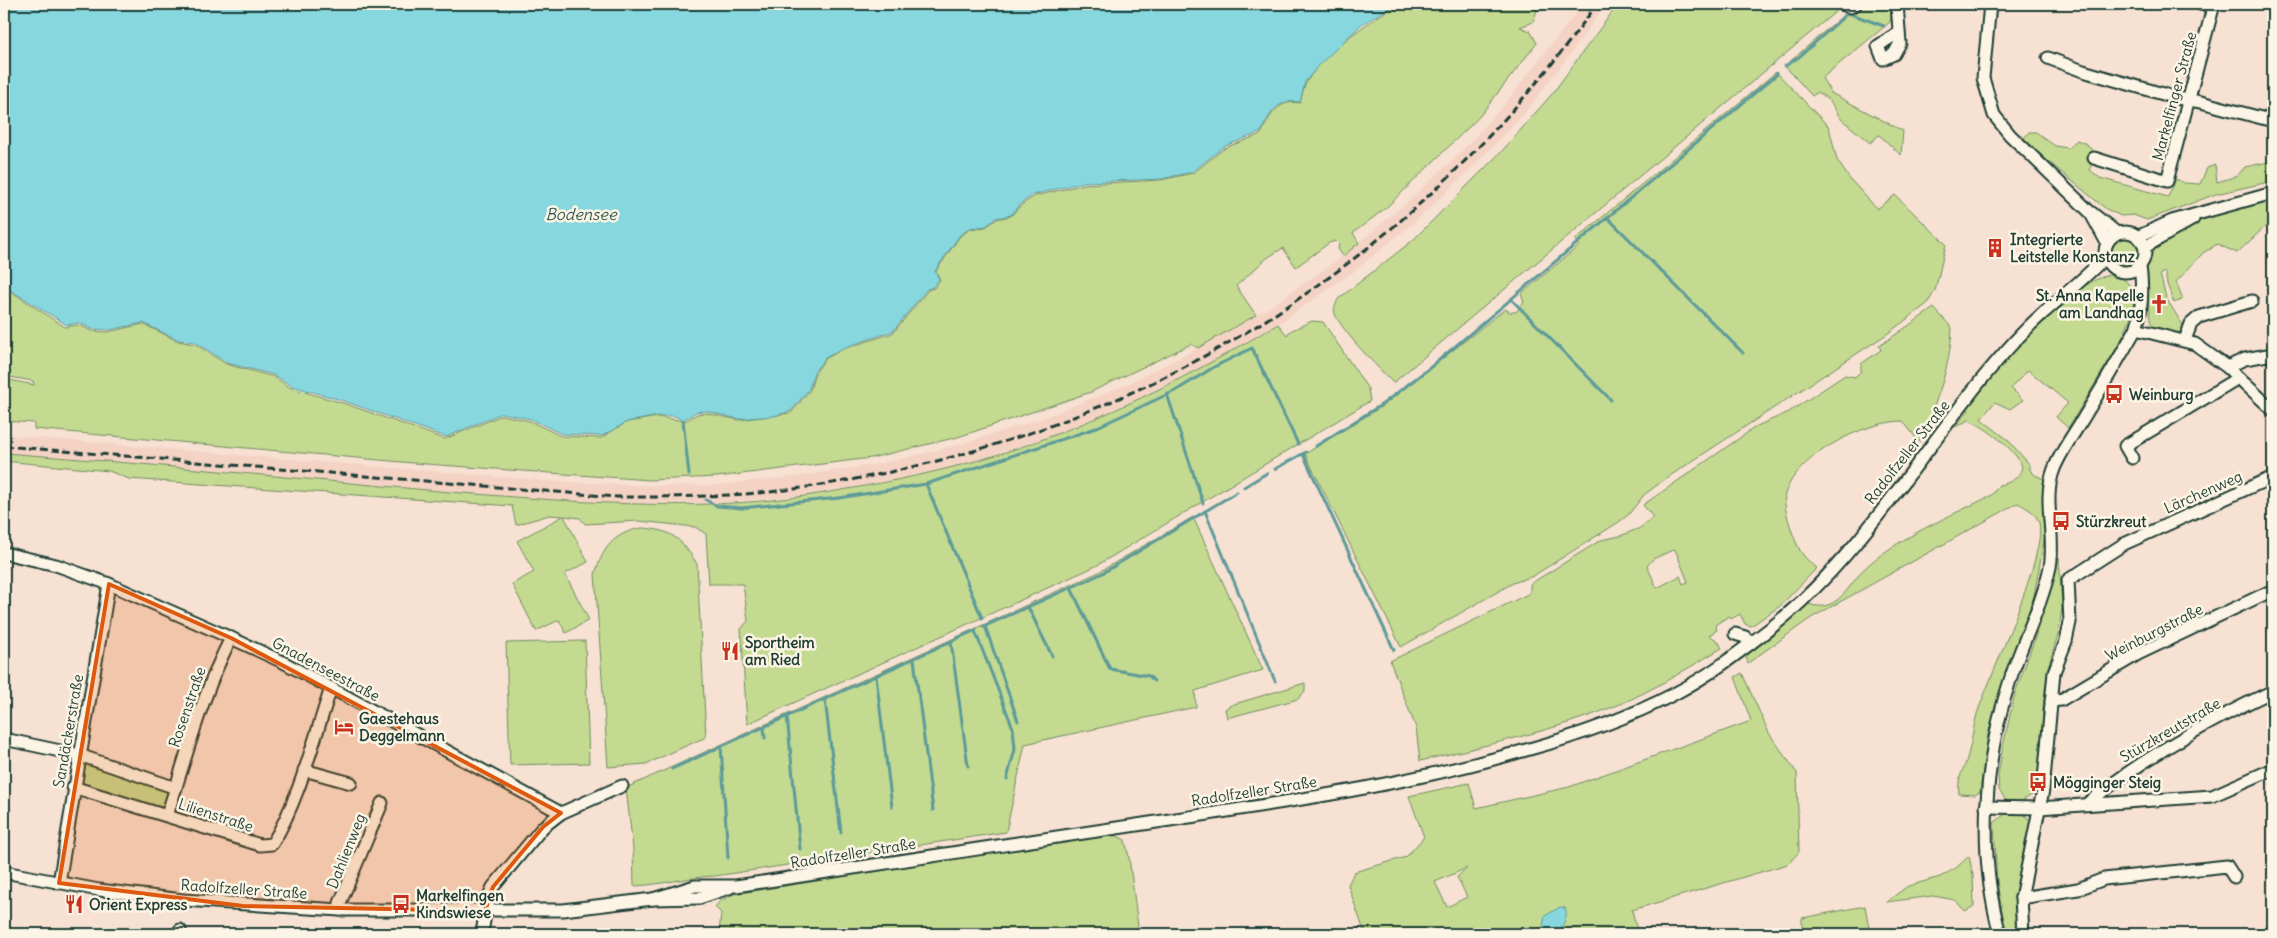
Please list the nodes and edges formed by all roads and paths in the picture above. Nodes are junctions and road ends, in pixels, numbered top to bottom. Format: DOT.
graph roads {
  1 [pos="1841,4"];
  2 [pos="1856,4"];
  3 [pos="1896,4"];
  4 [pos="1990,4"];
  5 [pos="1997,4"];
  6 [pos="2200,4"];
  7 [pos="2214,6"];
  8 [pos="1899,32"];
  9 [pos="2048,58"];
  10 [pos="1986,92"];
  11 [pos="2188,100"];
  12 [pos="2273,121"];
  13 [pos="2094,158"];
  14 [pos="2273,193"];
  15 [pos="2090,212"];
  16 [pos="2201,214"];
  17 [pos="2118,233"];
  18 [pos="2139,236"];
  19 [pos="2108,242"];
  20 [pos="2145,247"];
  21 [pos="2106,256"];
  22 [pos="2140,266"];
  23 [pos="2112,267"];
  24 [pos="2128,272"];
  25 [pos="2086,278"];
  26 [pos="2142,298"];
  27 [pos="2252,302"];
  28 [pos="2136,329"];
  29 [pos="2185,340"];
  30 [pos="2273,354"];
  31 [pos="2227,367"];
  32 [pos="2238,378"];
  33 [pos="2273,410"];
  34 [pos="2132,458"];
  35 [pos="2273,477"];
  36 [pos="4,553"];
  37 [pos="109,584"];
  38 [pos="2273,590"];
  39 [pos="1735,634"];
  40 [pos="231,638"];
  41 [pos="1750,644"];
  42 [pos="331,688"];
  43 [pos="2273,691"];
  44 [pos="2051,701"];
  45 [pos="4,738"];
  46 [pos="79,755"];
  47 [pos="2273,769"];
  48 [pos="304,770"];
  49 [pos="351,783"];
  50 [pos="622,786"];
  51 [pos="74,787"];
  52 [pos="176,788"];
  53 [pos="382,803"];
  54 [pos="2088,803"];
  55 [pos="1986,807"];
  56 [pos="2039,808"];
  57 [pos="561,813"];
  58 [pos="167,815"];
  59 [pos="4,872"];
  60 [pos="2234,877"];
  61 [pos="58,883"];
  62 [pos="2021,898"];
  63 [pos="340,910"];
  64 [pos="485,911"];
  65 [pos="482,934"];
  66 [pos="2000,934"];
  67 [pos="2023,934"];
  1 -- 2 [label="street"];
  3 -- 8 [label="street"];
  4 -- 10 [label="street"];
  5 -- 10 [label="street"];
  6 -- 7 [label="street"];
  7 -- 11 [label="street, Markelfinger Straße"];
  9 -- 11 [label="street"];
  10 -- 15 [label="street"];
  11 -- 12 [label="street"];
  11 -- 13 [label="street, Markelfinger Straße"];
  14 -- 16 [label="street"];
  15 -- 17 [label="street"];
  15 -- 19 [label="street"];
  16 -- 18 [label="street"];
  16 -- 20 [label="street"];
  17 -- 18 [label="street"];
  17 -- 19 [label="street"];
  18 -- 20 [label="street"];
  19 -- 21 [label="street"];
  20 -- 22 [label="street"];
  21 -- 23 [label="street"];
  21 -- 25 [label="street"];
  22 -- 24 [label="street"];
  22 -- 26 [label="street"];
  23 -- 24 [label="street"];
  23 -- 25 [label="street"];
  24 -- 26 [label="street"];
  25 -- 41 [label="street, Radolfzeller Straße"];
  26 -- 28 [label="street"];
  27 -- 29 [label="street"];
  28 -- 29 [label="street"];
  28 -- 55 [label="street"];
  29 -- 31 [label="street"];
  30 -- 31 [label="street"];
  31 -- 32 [label="street"];
  32 -- 33 [label="street"];
  32 -- 34 [label="street"];
  35 -- 44 [label="street, Lärchenweg"];
  36 -- 37 [label="street, Gnadenseestraße"];
  37 -- 40 [label="street, Gnadenseestraße"];
  37 -- 46 [label="street, Sandäckerstraße"];
  38 -- 44 [label="street, Weinburgstraße"];
  39 -- 41 [label="street"];
  40 -- 42 [label="street, Gnadenseestraße"];
  40 -- 52 [label="street, Rosenstraße"];
  41 -- 64 [label="street, Radolfzeller Straße"];
  42 -- 48 [label="street, Lilienstraße"];
  42 -- 57 [label="street, Gnadenseestraße"];
  43 -- 54 [label="street, Stürzkreutstraße"];
  44 -- 56 [label="street"];
  45 -- 46 [label="street"];
  46 -- 51 [label="street, Sandäckerstraße"];
  46 -- 52 [label="street"];
  47 -- 54 [label="street"];
  48 -- 49 [label="street"];
  48 -- 58 [label="street, Lilienstraße"];
  50 -- 57 [label="street"];
  51 -- 58 [label="street, Lilienstraße"];
  51 -- 61 [label="street, Sandäckerstraße"];
  52 -- 58 [label="street, Rosenstraße"];
  53 -- 63 [label="street, Dahlienweg"];
  54 -- 56 [label="street"];
  55 -- 56 [label="street"];
  55 -- 66 [label="street"];
  56 -- 62 [label="street"];
  57 -- 64 [label="street"];
  59 -- 61 [label="street, Radolfzeller Straße"];
  60 -- 62 [label="street"];
  61 -- 63 [label="street, Radolfzeller Straße"];
  62 -- 67 [label="street"];
  63 -- 64 [label="street, Radolfzeller Straße"];
  64 -- 65 [label="street"];
}
